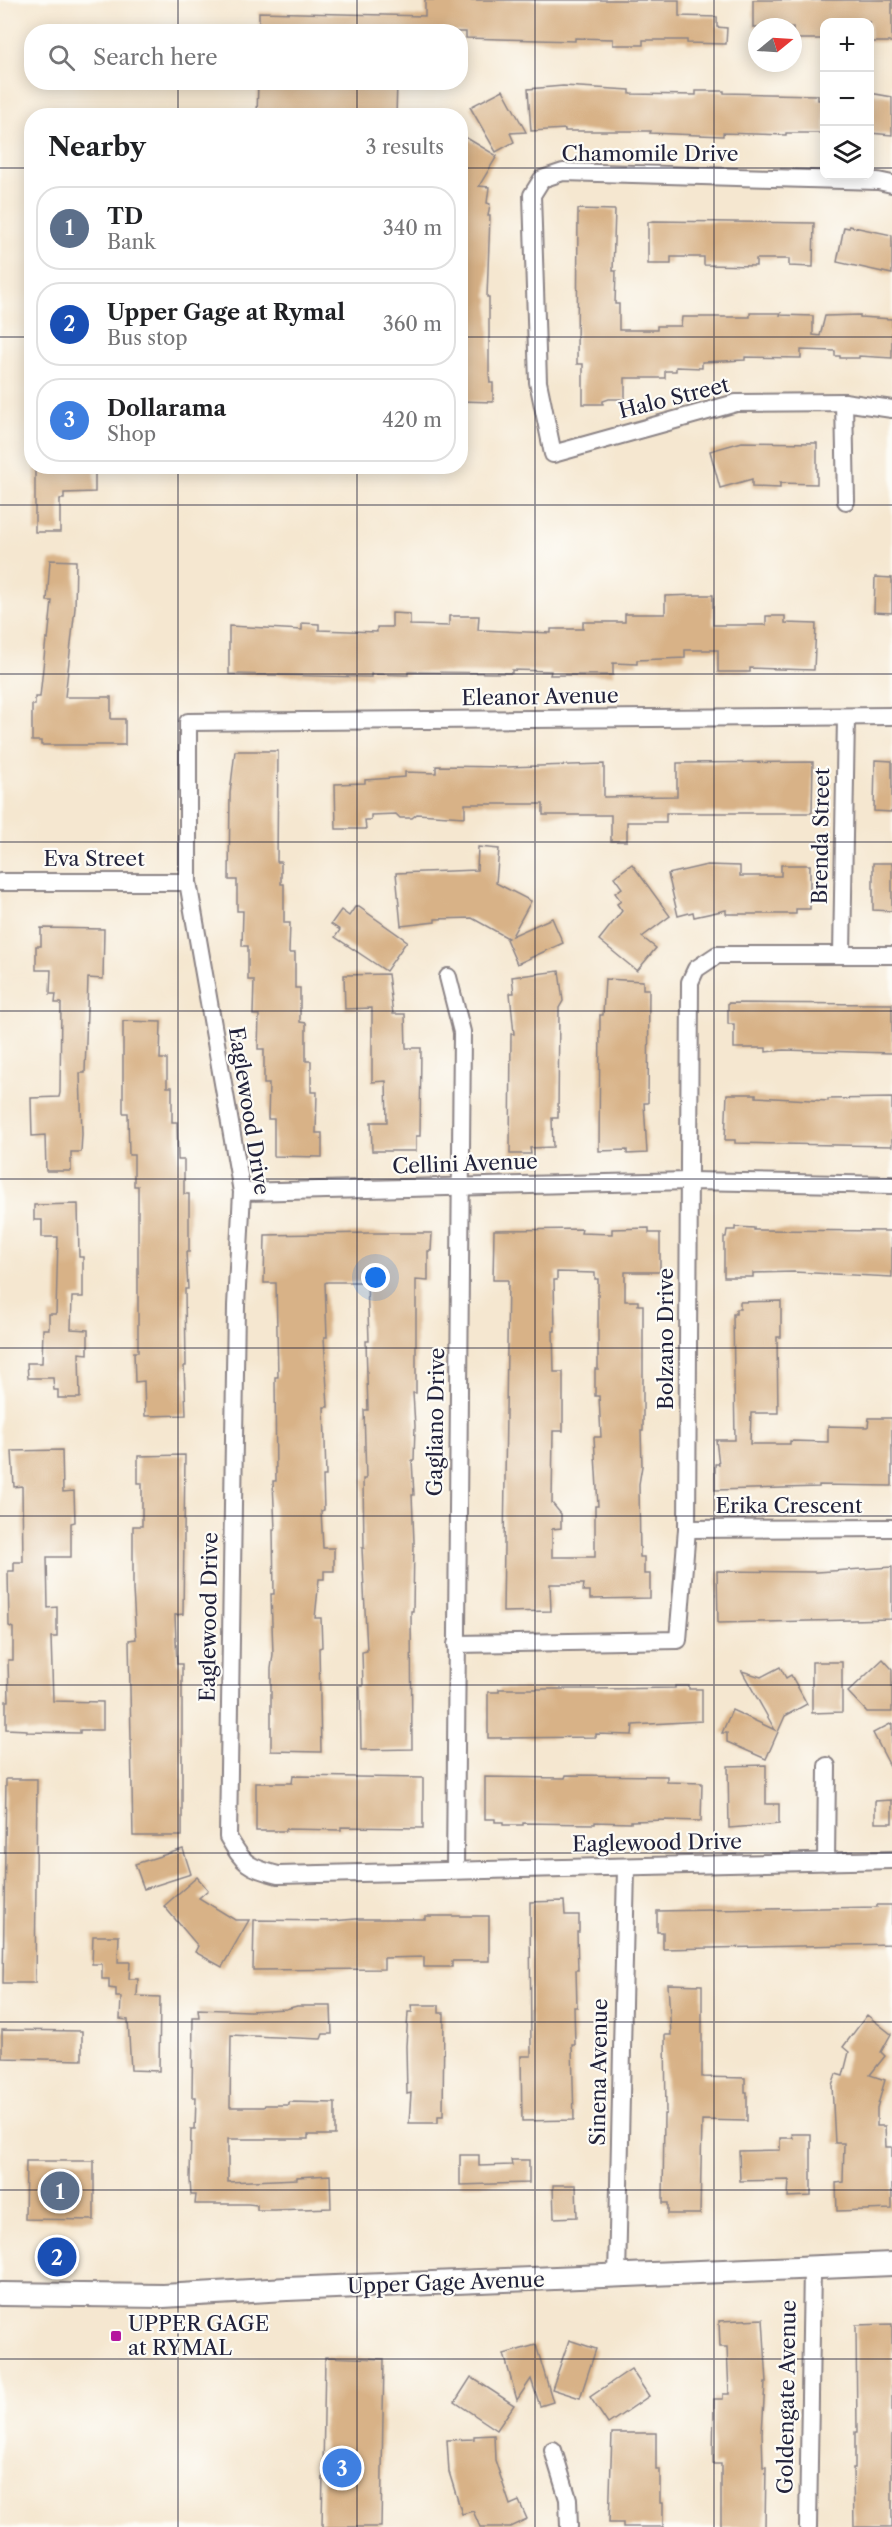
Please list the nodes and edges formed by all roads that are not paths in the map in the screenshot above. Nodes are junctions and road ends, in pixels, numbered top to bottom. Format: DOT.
graph roads {
  1 [pos="892,184"];
  2 [pos="844,402"];
  3 [pos="892,409"];
  4 [pos="553,454"];
  5 [pos="846,501"];
  6 [pos="892,716"];
  7 [pos="846,717"];
  8 [pos="188,722"];
  9 [pos="0,882"];
  10 [pos="188,882"];
  11 [pos="842,955"];
  12 [pos="892,955"];
  13 [pos="448,976"];
  14 [pos="689,1181"];
  15 [pos="892,1185"];
  16 [pos="463,1186"];
  17 [pos="242,1192"];
  18 [pos="892,1528"];
  19 [pos="687,1529"];
  20 [pos="456,1644"];
  21 [pos="827,1766"];
  22 [pos="892,1860"];
  23 [pos="826,1862"];
  24 [pos="626,1868"];
  25 [pos="455,1870"];
  26 [pos="892,2264"];
  27 [pos="812,2267"];
  28 [pos="617,2277"];
  29 [pos="0,2294"];
  30 [pos="553,2450"];
  31 [pos="569,2527"];
  32 [pos="808,2527"];
  1 -- 4 [label="street, Chamomile Drive"];
  2 -- 3 [label="street, Halo Street"];
  2 -- 4 [label="street, Halo Street"];
  2 -- 5 [label="street"];
  6 -- 7 [label="street, Eleanor Avenue"];
  7 -- 8 [label="street, Eleanor Avenue"];
  7 -- 11 [label="street, Brenda Street"];
  8 -- 10 [label="street, Eaglewood Drive"];
  9 -- 10 [label="street, Eva Street"];
  10 -- 17 [label="street, Eaglewood Drive"];
  11 -- 12 [label="street, Bolzano Drive"];
  11 -- 14 [label="street, Bolzano Drive"];
  13 -- 16 [label="street, Gagliano Drive"];
  14 -- 15 [label="street"];
  14 -- 16 [label="street, Cellini Avenue"];
  14 -- 19 [label="street, Bolzano Drive"];
  16 -- 17 [label="street, Cellini Avenue"];
  16 -- 20 [label="street, Gagliano Drive"];
  17 -- 25 [label="street, Eaglewood Drive"];
  18 -- 19 [label="street, Erika Crescent"];
  19 -- 20 [label="street, Bolzano Drive"];
  20 -- 25 [label="street, Gagliano Drive"];
  21 -- 23 [label="street"];
  22 -- 23 [label="street, Eaglewood Drive"];
  23 -- 24 [label="street, Eaglewood Drive"];
  24 -- 25 [label="street, Eaglewood Drive"];
  24 -- 28 [label="street, Sinena Avenue"];
  26 -- 27 [label="main road, Upper Gage Avenue"];
  27 -- 28 [label="main road, Upper Gage Avenue"];
  27 -- 32 [label="street, Goldengate Avenue"];
  28 -- 29 [label="main road, Upper Gage Avenue"];
  30 -- 31 [label="street"];
}
